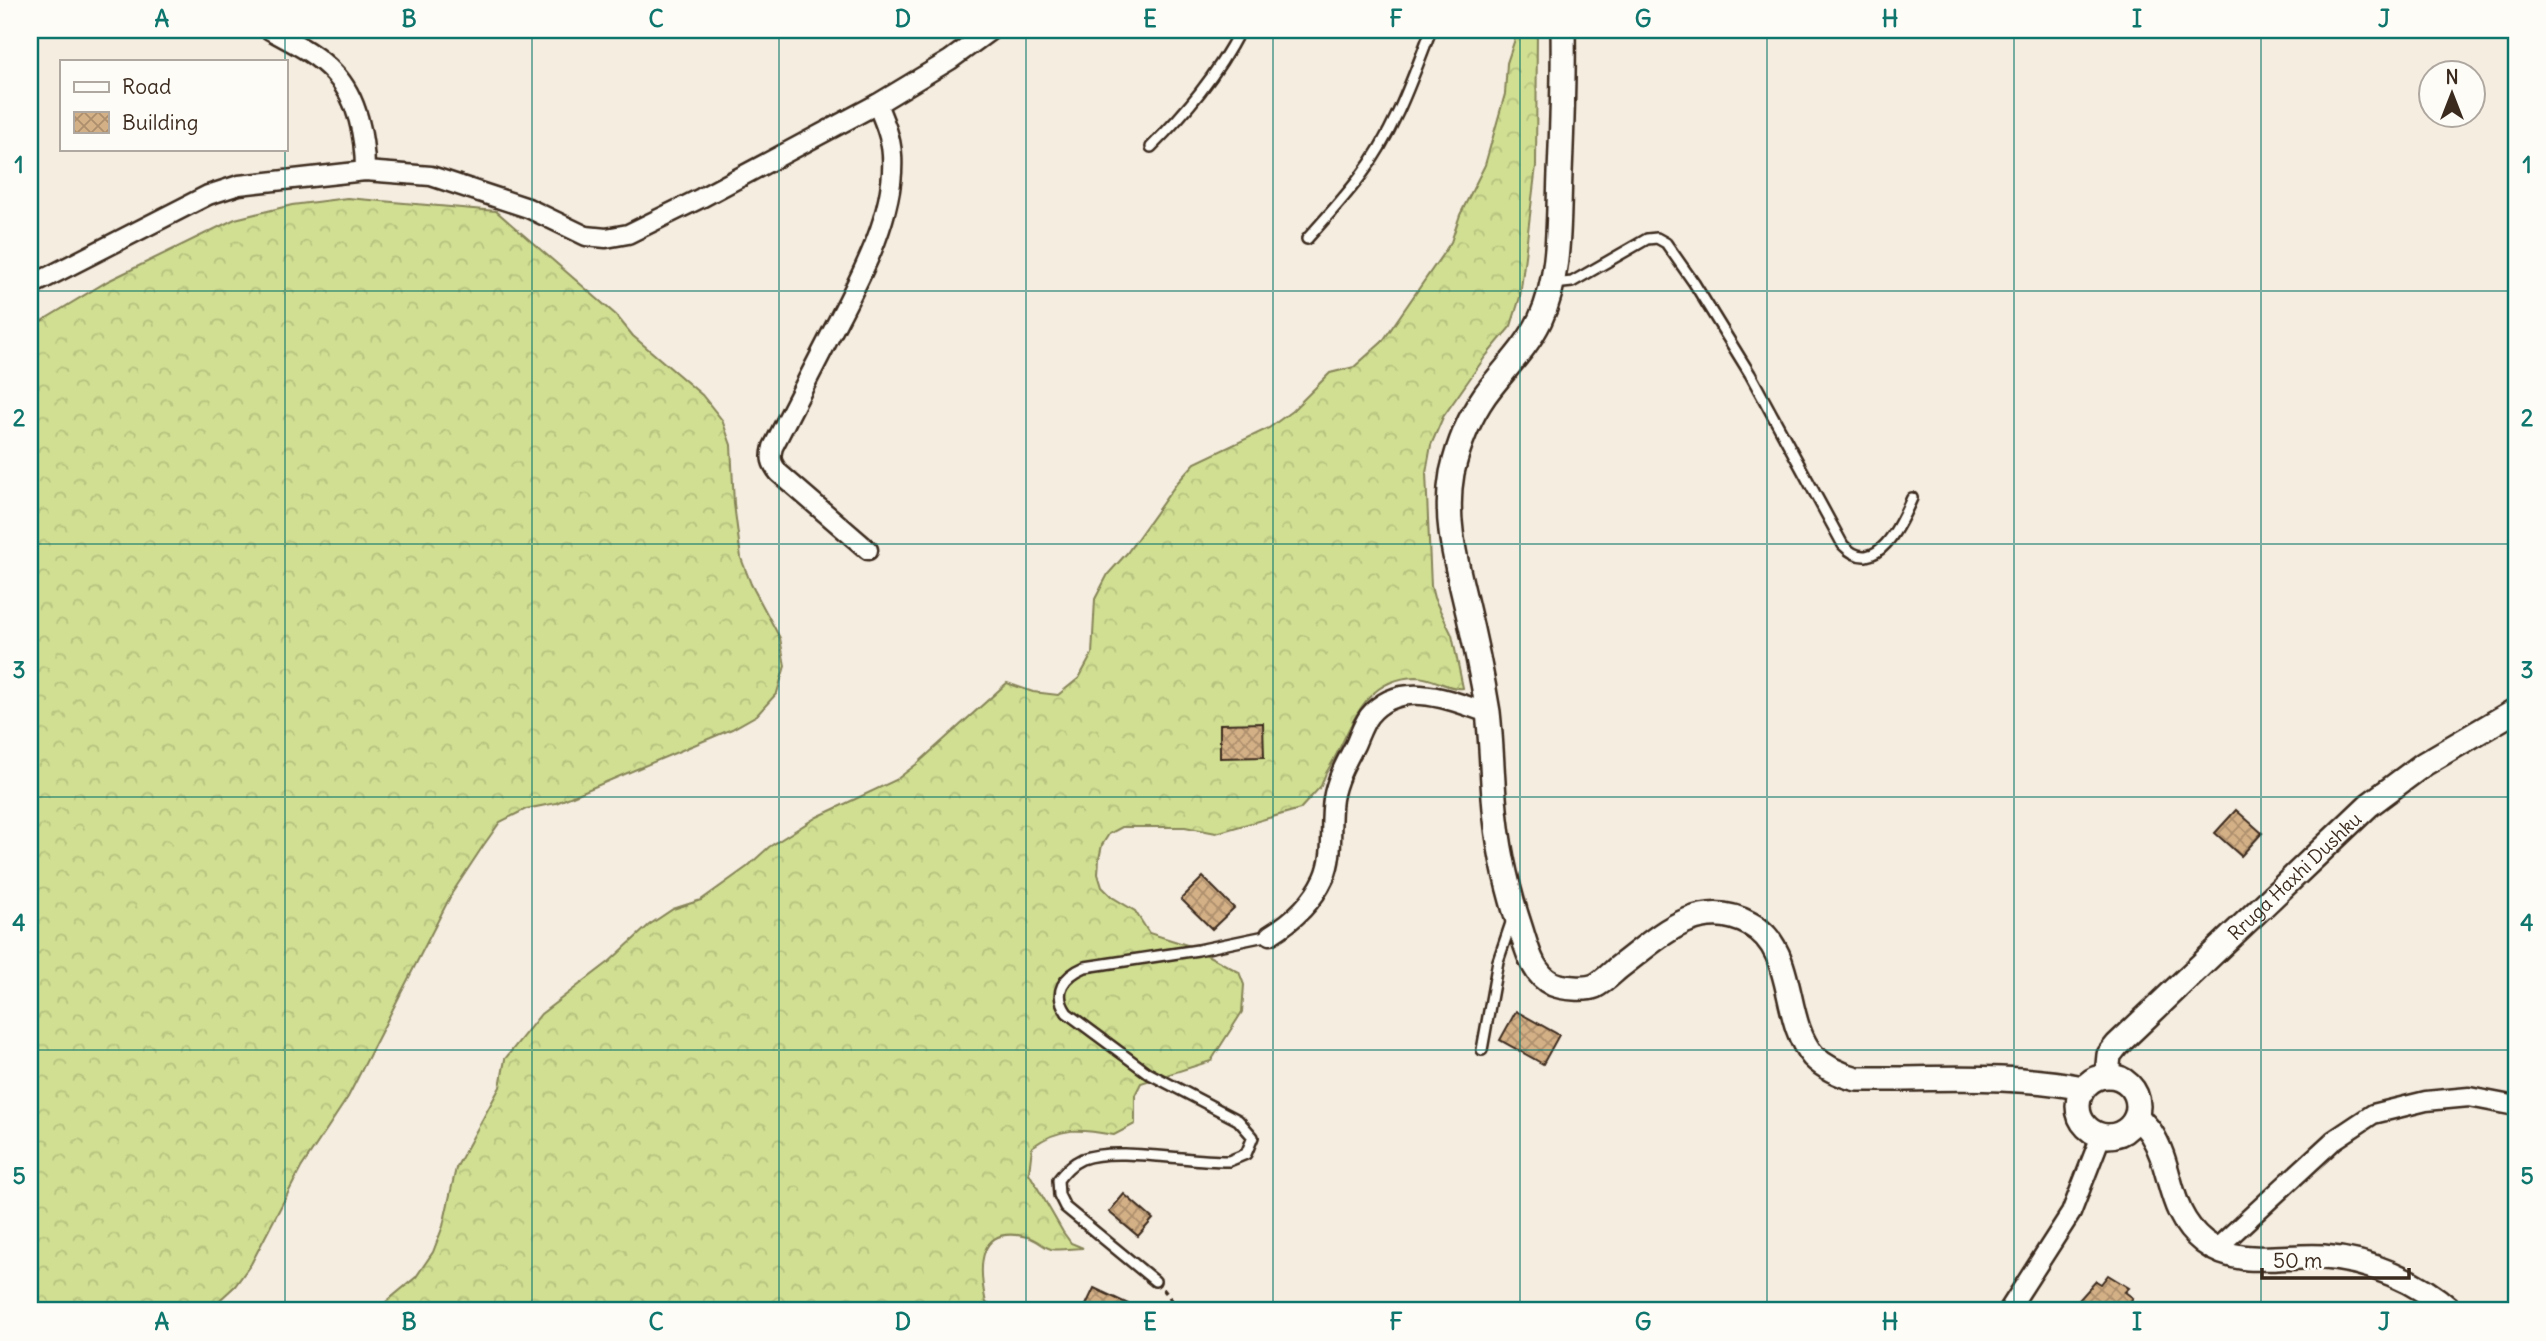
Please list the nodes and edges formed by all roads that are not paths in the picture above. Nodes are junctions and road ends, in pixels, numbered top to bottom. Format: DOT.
graph roads {
  1 [pos="270,30"];
  2 [pos="991,30"];
  3 [pos="1240,30"];
  4 [pos="1431,30"];
  5 [pos="1563,30"];
  6 [pos="877,104"];
  7 [pos="1151,148"];
  8 [pos="365,171"];
  9 [pos="1307,239"];
  10 [pos="1552,284"];
  11 [pos="30,286"];
  12 [pos="1912,498"];
  13 [pos="868,550"];
  14 [pos="2516,710"];
  15 [pos="1488,713"];
  16 [pos="1516,912"];
  17 [pos="1270,935"];
  18 [pos="1482,1050"];
  19 [pos="2107,1075"];
  20 [pos="2083,1088"];
  21 [pos="2516,1107"];
  22 [pos="2137,1116"];
  23 [pos="2101,1136"];
  24 [pos="2216,1249"];
  25 [pos="1155,1281"];
  26 [pos="2008,1311"];
  27 [pos="2451,1311"];
  1 -- 8 [label="street"];
  2 -- 6 [label="street"];
  3 -- 7 [label="lane"];
  4 -- 9 [label="lane"];
  5 -- 10 [label="street"];
  6 -- 8 [label="street"];
  6 -- 13 [label="street"];
  8 -- 11 [label="street"];
  10 -- 12 [label="lane"];
  10 -- 15 [label="street"];
  14 -- 19 [label="street, Rruga Haxhi Dushku"];
  15 -- 16 [label="street"];
  15 -- 17 [label="street"];
  16 -- 18 [label="lane"];
  16 -- 20 [label="street"];
  17 -- 25 [label="lane"];
  19 -- 20 [label="street"];
  19 -- 22 [label="street"];
  20 -- 23 [label="street"];
  21 -- 24 [label="street"];
  22 -- 23 [label="street"];
  22 -- 24 [label="street"];
  23 -- 26 [label="street"];
  24 -- 27 [label="street"];
}
